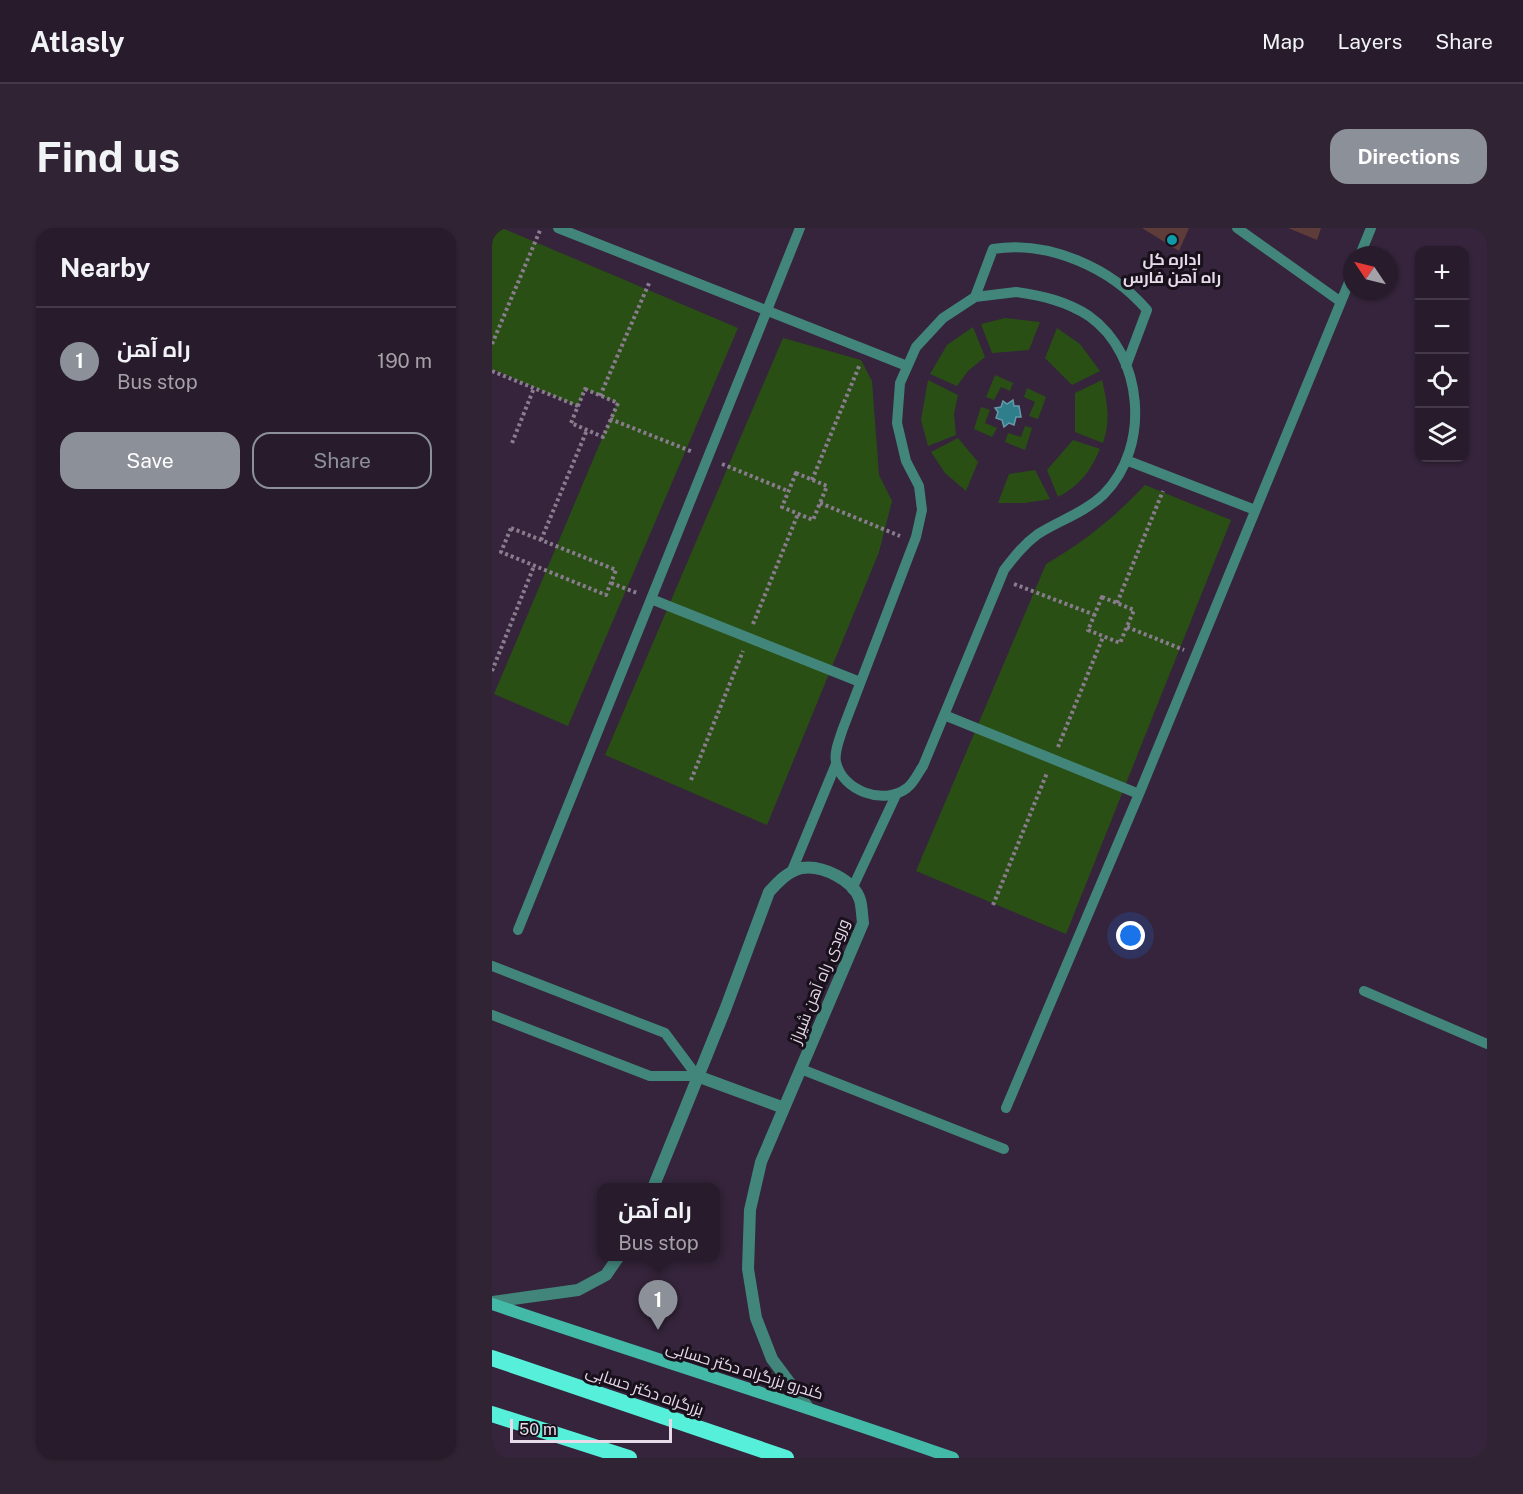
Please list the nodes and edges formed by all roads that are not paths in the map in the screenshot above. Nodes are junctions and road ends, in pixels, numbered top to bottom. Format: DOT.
graph roads {
  1 [pos="558,228"];
  2 [pos="800,228"];
  3 [pos="1237,228"];
  4 [pos="1371,228"];
  5 [pos="1364,246"];
  6 [pos="975,297"];
  7 [pos="1343,297"];
  8 [pos="1341,302"];
  9 [pos="767,311"];
  10 [pos="908,366"];
  11 [pos="1126,366"];
  12 [pos="1126,460"];
  13 [pos="1255,510"];
  14 [pos="651,599"];
  15 [pos="860,682"];
  16 [pos="944,715"];
  17 [pos="836,764"];
  18 [pos="1139,794"];
  19 [pos="896,795"];
  20 [pos="790,873"];
  21 [pos="852,889"];
  22 [pos="518,930"];
  23 [pos="492,966"];
  24 [pos="1364,991"];
  25 [pos="492,1015"];
  26 [pos="1487,1044"];
  27 [pos="801,1069"];
  28 [pos="697,1076"];
  29 [pos="784,1108"];
  30 [pos="1006,1108"];
  31 [pos="1005,1149"];
  32 [pos="655,1183"];
  33 [pos="616,1261"];
  34 [pos="492,1303"];
  35 [pos="492,1358"];
  36 [pos="807,1406"];
  37 [pos="492,1414"];
  38 [pos="629,1458"];
  39 [pos="786,1458"];
  40 [pos="953,1458"];
  1 -- 9 [label="lane"];
  2 -- 9 [label="lane"];
  3 -- 8 [label="lane"];
  4 -- 5 [label="lane"];
  6 -- 10 [label="lane"];
  6 -- 11 [label="lane"];
  6 -- 11 [label="lane"];
  7 -- 8 [label="lane"];
  8 -- 13 [label="lane"];
  9 -- 10 [label="lane"];
  9 -- 14 [label="lane"];
  10 -- 15 [label="lane"];
  11 -- 12 [label="lane"];
  12 -- 13 [label="lane"];
  12 -- 16 [label="lane"];
  13 -- 18 [label="lane"];
  14 -- 15 [label="lane"];
  14 -- 22 [label="lane"];
  15 -- 17 [label="lane"];
  16 -- 18 [label="lane"];
  16 -- 19 [label="lane"];
  17 -- 19 [label="lane"];
  17 -- 20 [label="lane"];
  18 -- 30 [label="lane"];
  19 -- 21 [label="lane"];
  20 -- 21 [label="street"];
  20 -- 28 [label="street"];
  21 -- 27 [label="street, ورودی راه آهن شیراز"];
  23 -- 28 [label="lane"];
  24 -- 26 [label="lane"];
  25 -- 28 [label="lane"];
  27 -- 29 [label="street, ورودی راه آهن شیراز"];
  27 -- 31 [label="lane"];
  28 -- 29 [label="street"];
  28 -- 32 [label="street"];
  29 -- 36 [label="street, ورودی راه آهن شیراز"];
  33 -- 34 [label="street"];
  34 -- 36 [label="main road, کندرو بزرگراه دکتر حسابی"];
  35 -- 39 [label="highway, بزرگراه دکتر حسابی"];
  36 -- 40 [label="main road, کندرو بزرگراه دکتر حسابی"];
  37 -- 38 [label="highway"];
}
